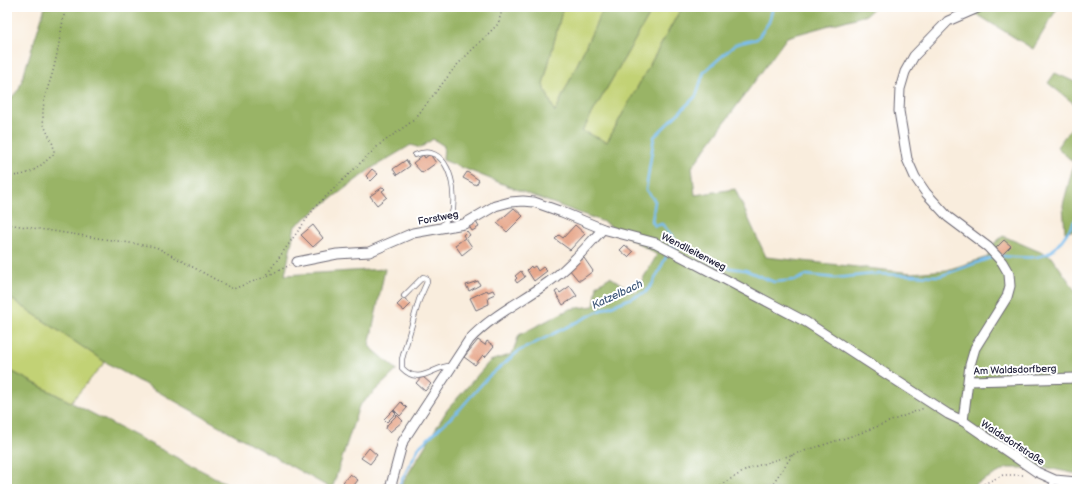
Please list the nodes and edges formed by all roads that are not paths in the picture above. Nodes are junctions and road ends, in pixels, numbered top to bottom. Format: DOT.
graph roads {
  1 [pos="980,7"];
  2 [pos="415,155"];
  3 [pos="441,229"];
  4 [pos="603,229"];
  5 [pos="297,262"];
  6 [pos="404,296"];
  7 [pos="451,366"];
  8 [pos="1077,378"];
  9 [pos="970,381"];
  10 [pos="963,421"];
  11 [pos="1055,480"];
  12 [pos="1077,482"];
  13 [pos="390,489"];
  14 [pos="1049,489"];
  1 -- 9 [label="street"];
  2 -- 3 [label="lane"];
  3 -- 4 [label="street, Forstweg"];
  3 -- 5 [label="street, Forstweg"];
  4 -- 7 [label="street"];
  4 -- 10 [label="street, Wendlleitenweg"];
  6 -- 7 [label="lane"];
  7 -- 13 [label="street"];
  8 -- 9 [label="street, Am Waldsdorfberg"];
  9 -- 10 [label="street, Am Waldsdorfberg"];
  10 -- 11 [label="street, Waldsdorfstraße"];
  11 -- 12 [label="street, Waldsdorfstraße"];
  11 -- 14 [label="lane"];
}
